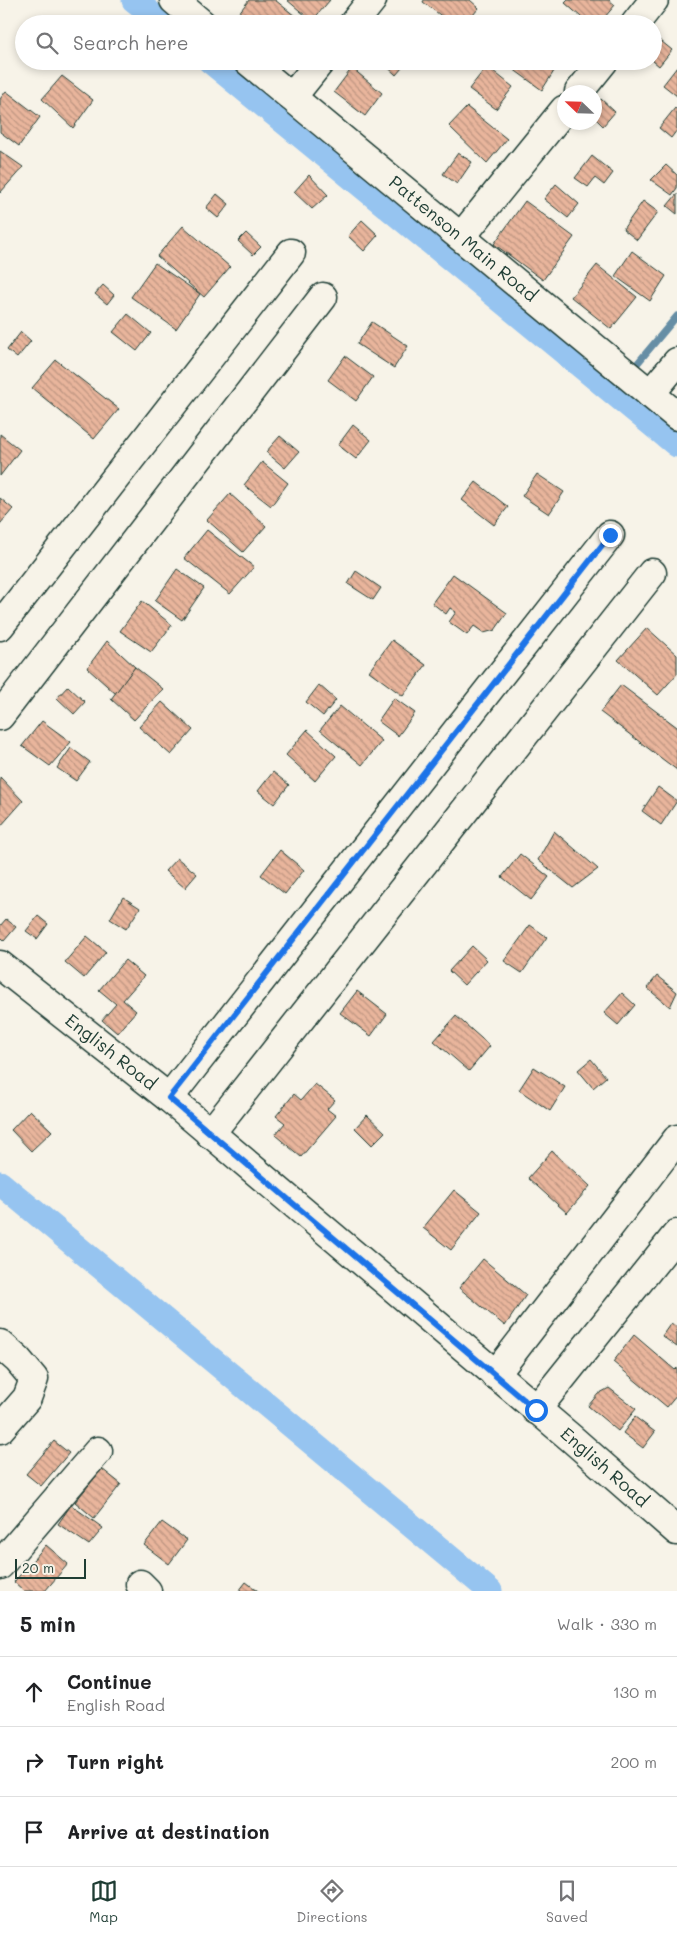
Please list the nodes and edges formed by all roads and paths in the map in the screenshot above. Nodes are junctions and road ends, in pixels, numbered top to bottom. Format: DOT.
graph roads {
  1 [pos="174,0"];
  2 [pos="372,0"];
  3 [pos="654,0"];
  4 [pos="192,15"];
  5 [pos="360,15"];
  6 [pos="642,15"];
  7 [pos="259,70"];
  8 [pos="314,70"];
  9 [pos="596,70"];
  10 [pos="584,85"];
  11 [pos="292,97"];
  12 [pos="557,119"];
  13 [pos="460,237"];
  14 [pos="291,254"];
  15 [pos="323,297"];
  16 [pos="677,362"];
  17 [pos="650,394"];
  18 [pos="677,416"];
  19 [pos="610,535"];
  20 [pos="652,573"];
  21 [pos="0,626"];
  22 [pos="0,716"];
  23 [pos="0,965"];
  24 [pos="169,1098"];
  25 [pos="210,1134"];
  26 [pos="677,1140"];
  27 [pos="677,1234"];
  28 [pos="0,1344"];
  29 [pos="495,1375"];
  30 [pos="536,1410"];
  31 [pos="0,1429"];
  32 [pos="98,1451"];
  33 [pos="677,1531"];
  34 [pos="0,1566"];
  1 -- 4 [label="street"];
  2 -- 5 [label="street"];
  3 -- 6 [label="street"];
  7 -- 11 [label="street, Pattenson Main Road"];
  8 -- 11 [label="street"];
  9 -- 10 [label="street"];
  11 -- 13 [label="street, Pattenson Main Road"];
  12 -- 13 [label="street"];
  13 -- 17 [label="street, Pattenson Main Road"];
  14 -- 21 [label="street"];
  15 -- 22 [label="street"];
  16 -- 17 [label="street"];
  17 -- 18 [label="street, Pattenson Main Road"];
  19 -- 24 [label="street"];
  20 -- 25 [label="street"];
  23 -- 24 [label="street, English Road"];
  24 -- 25 [label="street, English Road"];
  25 -- 29 [label="street, English Road"];
  26 -- 29 [label="street"];
  27 -- 30 [label="street"];
  28 -- 31 [label="street"];
  29 -- 30 [label="street, English Road"];
  30 -- 33 [label="street, English Road"];
  32 -- 34 [label="street"];
}
